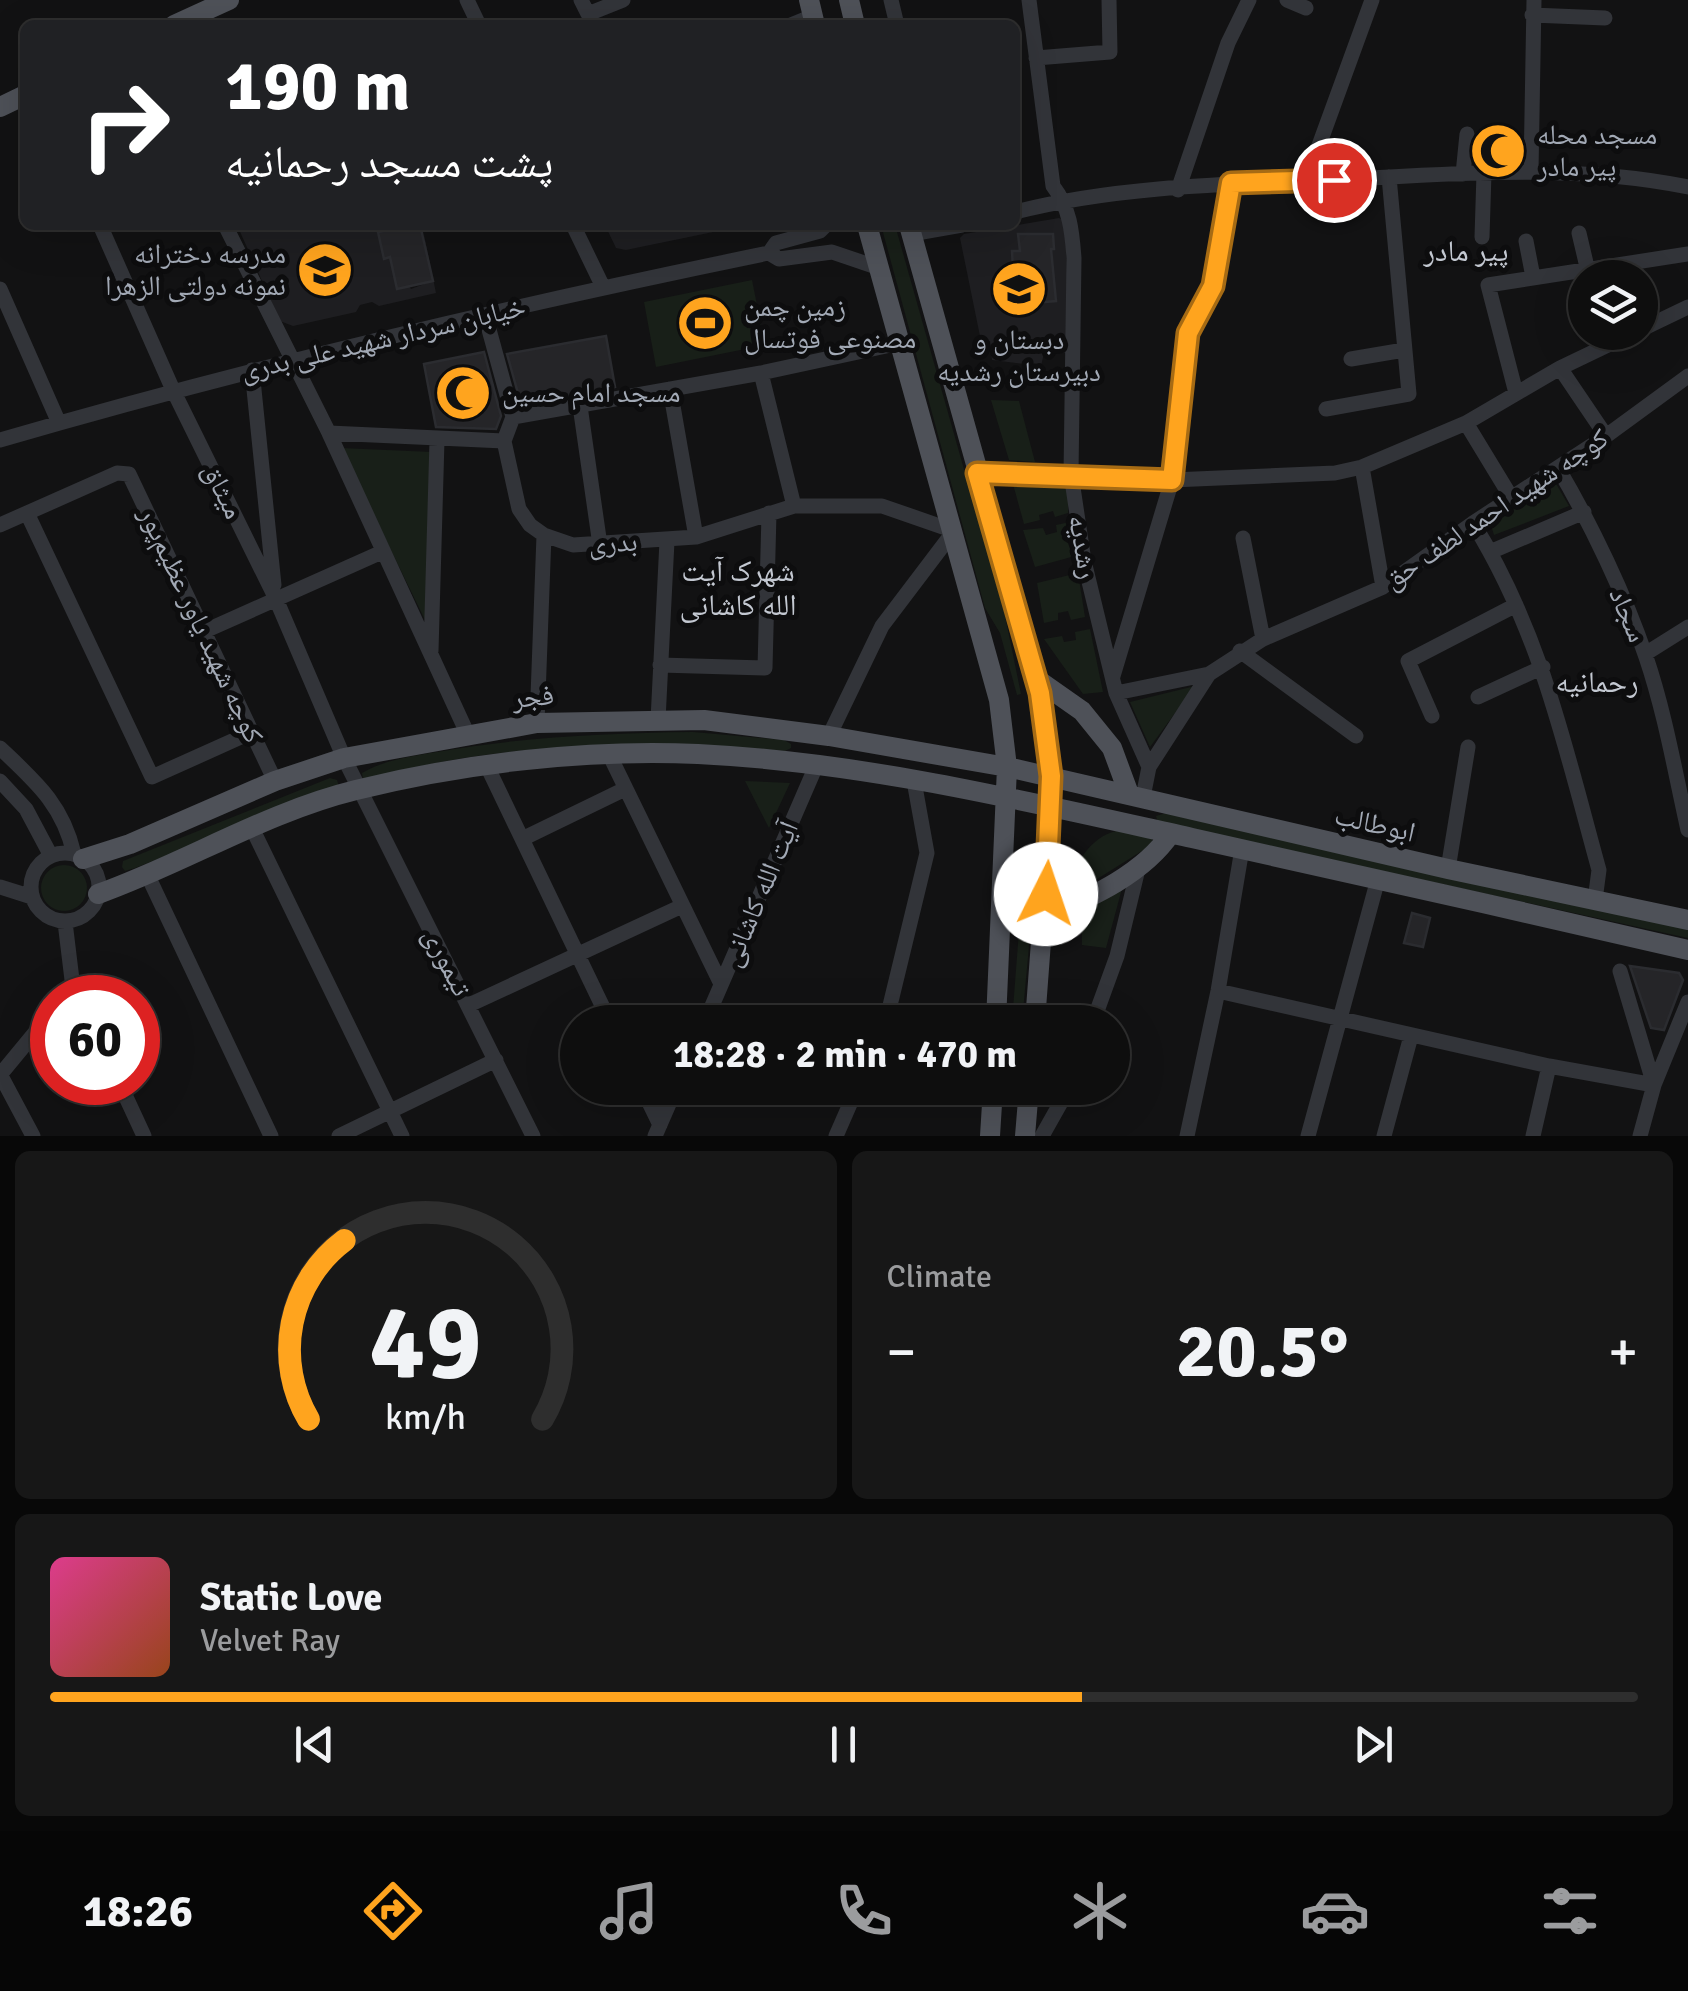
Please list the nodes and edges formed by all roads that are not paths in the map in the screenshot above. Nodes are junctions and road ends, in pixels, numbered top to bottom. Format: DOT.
graph roads {
  1 [pos="230,0"];
  2 [pos="581,0"];
  3 [pos="623,0"];
  4 [pos="1029,0"];
  5 [pos="1109,0"];
  6 [pos="1248,0"];
  7 [pos="1287,0"];
  8 [pos="1372,0"];
  9 [pos="1533,7"];
  10 [pos="1306,8"];
  11 [pos="1605,18"];
  12 [pos="185,20"];
  13 [pos="1036,58"];
  14 [pos="1467,134"];
  15 [pos="1532,171"];
  16 [pos="1484,173"];
  17 [pos="1464,174"];
  18 [pos="1389,177"];
  19 [pos="1306,181"];
  20 [pos="1231,183"];
  21 [pos="1688,187"];
  22 [pos="1179,188"];
  23 [pos="1063,200"];
  24 [pos="1020,211"];
  25 [pos="102,230"];
  26 [pos="227,230"];
  27 [pos="575,230"];
  28 [pos="821,230"];
  29 [pos="868,230"];
  30 [pos="910,230"];
  31 [pos="1579,233"];
  32 [pos="1482,237"];
  33 [pos="1526,241"];
  34 [pos="769,253"];
  35 [pos="1688,254"];
  36 [pos="1586,260"];
  37 [pos="1645,260"];
  38 [pos="879,268"];
  39 [pos="1568,271"];
  40 [pos="1533,277"];
  41 [pos="602,288"];
  42 [pos="0,289"];
  43 [pos="1688,308"];
  44 [pos="5,314"];
  45 [pos="485,315"];
  46 [pos="1658,322"];
  47 [pos="900,343"];
  48 [pos="1404,350"];
  49 [pos="1598,350"];
  50 [pos="1351,358"];
  51 [pos="291,360"];
  52 [pos="1560,368"];
  53 [pos="252,370"];
  54 [pos="762,373"];
  55 [pos="1688,376"];
  56 [pos="173,390"];
  57 [pos="670,390"];
  58 [pos="1516,393"];
  59 [pos="580,406"];
  60 [pos="1326,409"];
  61 [pos="513,417"];
  62 [pos="1466,422"];
  63 [pos="59,423"];
  64 [pos="329,433"];
  65 [pos="1606,436"];
  66 [pos="0,440"];
  67 [pos="438,440"];
  68 [pos="504,441"];
  69 [pos="1362,467"];
  70 [pos="1558,468"];
  71 [pos="977,473"];
  72 [pos="1071,474"];
  73 [pos="1172,480"];
  74 [pos="1511,498"];
  75 [pos="794,506"];
  76 [pos="1584,512"];
  77 [pos="27,513"];
  78 [pos="768,513"];
  79 [pos="1472,524"];
  80 [pos="0,525"];
  81 [pos="954,532"];
  82 [pos="544,535"];
  83 [pos="696,537"];
  84 [pos="1243,538"];
  85 [pos="667,540"];
  86 [pos="600,544"];
  87 [pos="382,552"];
  88 [pos="1490,552"];
  89 [pos="1383,588"];
  90 [pos="276,599"];
  91 [pos="1516,604"];
  92 [pos="1688,627"];
  93 [pos="205,631"];
  94 [pos="1263,639"];
  95 [pos="1240,651"];
  96 [pos="1645,654"];
  97 [pos="430,656"];
  98 [pos="660,665"];
  99 [pos="1543,667"];
  100 [pos="1209,674"];
  101 [pos="1035,678"];
  102 [pos="1114,687"];
  103 [pos="1478,697"];
  104 [pos="1432,716"];
  105 [pos="658,720"];
  106 [pos="536,723"];
  107 [pos="252,732"];
  108 [pos="468,735"];
  109 [pos="829,736"];
  110 [pos="1356,736"];
  111 [pos="0,748"];
  112 [pos="1468,748"];
  113 [pos="608,754"];
  114 [pos="344,758"];
  115 [pos="487,766"];
  116 [pos="816,766"];
  117 [pos="1149,766"];
  118 [pos="1008,767"];
  119 [pos="1051,776"];
  120 [pos="0,781"];
  121 [pos="275,781"];
  122 [pos="914,781"];
  123 [pos="625,788"];
  124 [pos="360,789"];
  125 [pos="1136,796"];
  126 [pos="1006,799"];
  127 [pos="1051,808"];
  128 [pos="252,828"];
  129 [pos="1688,830"];
  130 [pos="1170,833"];
  131 [pos="522,839"];
  132 [pos="1242,849"];
  133 [pos="52,856"];
  134 [pos="79,857"];
  135 [pos="1140,865"];
  136 [pos="1448,869"];
  137 [pos="148,876"];
  138 [pos="1378,879"];
  139 [pos="0,887"];
  140 [pos="98,894"];
  141 [pos="32,897"];
  142 [pos="1595,900"];
  143 [pos="682,906"];
  144 [pos="1044,918"];
  145 [pos="1688,920"];
  146 [pos="65,922"];
  147 [pos="1688,950"];
  148 [pos="578,956"];
  149 [pos="1620,971"];
  150 [pos="70,975"];
  151 [pos="722,984"];
  152 [pos="1218,990"];
  153 [pos="1688,1002"];
  154 [pos="602,1005"];
  155 [pos="712,1005"];
  156 [pos="891,1005"];
  157 [pos="997,1005"];
  158 [pos="1036,1005"];
  159 [pos="1100,1005"];
  160 [pos="468,1006"];
  161 [pos="1341,1019"];
  162 [pos="1411,1036"];
  163 [pos="30,1039"];
  164 [pos="496,1060"];
  165 [pos="1549,1066"];
  166 [pos="0,1075"];
  167 [pos="1654,1085"];
  168 [pos="129,1105"];
  169 [pos="648,1105"];
  170 [pos="668,1105"];
  171 [pos="850,1105"];
  172 [pos="992,1105"];
  173 [pos="1028,1105"];
  174 [pos="1059,1105"];
  175 [pos="391,1114"];
  176 [pos="657,1130"];
  177 [pos="33,1136"];
  178 [pos="144,1136"];
  179 [pos="271,1136"];
  180 [pos="338,1136"];
  181 [pos="402,1136"];
  182 [pos="533,1136"];
  183 [pos="836,1136"];
  184 [pos="990,1136"];
  185 [pos="1025,1136"];
  186 [pos="1042,1136"];
  187 [pos="1187,1136"];
  188 [pos="1308,1136"];
  189 [pos="1384,1136"];
  190 [pos="1530,1136"];
  191 [pos="1640,1136"];
  1 -- 12 [label="main road"];
  2 -- 3 [label="street"];
  4 -- 13 [label="street, رشدیه"];
  5 -- 13 [label="street"];
  6 -- 22 [label="street"];
  7 -- 10 [label="street"];
  8 -- 19 [label="street"];
  9 -- 11 [label="street"];
  9 -- 15 [label="street"];
  13 -- 23 [label="street, رشدیه"];
  14 -- 17 [label="street"];
  15 -- 16 [label="street"];
  15 -- 21 [label="street"];
  16 -- 17 [label="street"];
  16 -- 32 [label="street"];
  17 -- 18 [label="street"];
  18 -- 19 [label="street"];
  18 -- 48 [label="street"];
  19 -- 20 [label="street"];
  20 -- 22 [label="street"];
  20 -- 73 [label="street"];
  22 -- 23 [label="street"];
  23 -- 24 [label="street"];
  23 -- 72 [label="street, رشدیه"];
  25 -- 56 [label="street, میثاق"];
  26 -- 51 [label="street"];
  27 -- 41 [label="street"];
  28 -- 34 [label="street, خیابان سردار شهید علی بدری"];
  29 -- 38 [label="main road"];
  30 -- 71 [label="main road"];
  31 -- 36 [label="street"];
  33 -- 40 [label="street"];
  34 -- 38 [label="street, خیابان سردار شهید علی بدری"];
  34 -- 41 [label="street, خیابان سردار شهید علی بدری"];
  35 -- 37 [label="street"];
  38 -- 47 [label="main road"];
  39 -- 40 [label="street"];
  40 -- 58 [label="street"];
  41 -- 45 [label="street, خیابان سردار شهید علی بدری"];
  42 -- 44 [label="street"];
  43 -- 46 [label="street"];
  44 -- 63 [label="street"];
  45 -- 51 [label="street, خیابان سردار شهید علی بدری"];
  45 -- 61 [label="street"];
  47 -- 54 [label="street"];
  47 -- 81 [label="main road"];
  48 -- 50 [label="street"];
  48 -- 60 [label="street"];
  49 -- 52 [label="street"];
  51 -- 53 [label="street, خیابان سردار شهید علی بدری"];
  51 -- 64 [label="street"];
  52 -- 58 [label="street"];
  52 -- 65 [label="street"];
  53 -- 56 [label="street, خیابان سردار شهید علی بدری"];
  53 -- 90 [label="street"];
  54 -- 57 [label="street"];
  54 -- 75 [label="street"];
  55 -- 65 [label="street, کوچه شهید احمد لطف حق"];
  56 -- 63 [label="street, خیابان سردار شهید علی بدری"];
  56 -- 90 [label="street, میثاق"];
  57 -- 59 [label="street"];
  57 -- 83 [label="street"];
  58 -- 62 [label="street"];
  59 -- 61 [label="street"];
  59 -- 86 [label="street"];
  61 -- 68 [label="street"];
  62 -- 69 [label="street"];
  62 -- 74 [label="street"];
  63 -- 66 [label="street, خیابان سردار شهید علی بدری"];
  64 -- 67 [label="street"];
  64 -- 87 [label="street"];
  65 -- 70 [label="street, کوچه شهید احمد لطف حق"];
  67 -- 68 [label="street"];
  67 -- 97 [label="street"];
  68 -- 82 [label="street"];
  69 -- 73 [label="street"];
  69 -- 89 [label="street"];
  70 -- 74 [label="street, کوچه شهید احمد لطف حق"];
  70 -- 76 [label="street, سجاد"];
  71 -- 72 [label="street"];
  71 -- 101 [label="main road"];
  72 -- 73 [label="street"];
  72 -- 102 [label="street, رشدیه"];
  73 -- 102 [label="street"];
  74 -- 79 [label="street, کوچه شهید احمد لطف حق"];
  75 -- 78 [label="street, بدری"];
  75 -- 81 [label="street, بدری"];
  76 -- 88 [label="street"];
  76 -- 96 [label="street, سجاد"];
  77 -- 80 [label="street"];
  77 -- 93 [label="street, کوچه شهید یاور عظیم‌پور"];
  77 -- 107 [label="street"];
  78 -- 83 [label="street, بدری"];
  78 -- 98 [label="street"];
  79 -- 88 [label="street"];
  79 -- 89 [label="street, کوچه شهید احمد لطف حق"];
  81 -- 109 [label="street"];
  81 -- 118 [label="main road"];
  82 -- 86 [label="street, بدری"];
  82 -- 106 [label="street"];
  83 -- 85 [label="street, بدری"];
  84 -- 94 [label="street"];
  85 -- 86 [label="street, بدری"];
  85 -- 98 [label="street"];
  87 -- 90 [label="street"];
  87 -- 97 [label="street"];
  88 -- 91 [label="street"];
  89 -- 94 [label="street, کوچه شهید احمد لطف حق"];
  90 -- 93 [label="street"];
  90 -- 114 [label="street, میثاق"];
  91 -- 99 [label="street"];
  91 -- 104 [label="street"];
  92 -- 96 [label="street"];
  93 -- 107 [label="street, کوچه شهید یاور عظیم‌پور"];
  94 -- 95 [label="street, کوچه شهید احمد لطف حق"];
  95 -- 100 [label="street, کوچه شهید احمد لطف حق"];
  95 -- 110 [label="street"];
  96 -- 129 [label="street, سجاد"];
  97 -- 108 [label="street"];
  98 -- 105 [label="street"];
  99 -- 103 [label="street"];
  99 -- 142 [label="street"];
  100 -- 102 [label="street"];
  100 -- 117 [label="street, کوچه شهید احمد لطف حق"];
  101 -- 119 [label="main road"];
  101 -- 125 [label="main road"];
  102 -- 117 [label="street, رشدیه"];
  105 -- 106 [label="main road, فجر"];
  105 -- 109 [label="main road, فجر"];
  106 -- 108 [label="main road, فجر"];
  107 -- 121 [label="street, کوچه شهید یاور عظیم‌پور"];
  108 -- 114 [label="main road, فجر"];
  109 -- 116 [label="main road"];
  109 -- 118 [label="main road, فجر"];
  111 -- 134 [label="street"];
  112 -- 136 [label="street"];
  113 -- 115 [label="main road"];
  113 -- 116 [label="main road"];
  113 -- 123 [label="street"];
  114 -- 121 [label="main road, فجر"];
  114 -- 124 [label="street, تیموری"];
  115 -- 124 [label="main road"];
  115 -- 131 [label="street"];
  116 -- 122 [label="main road"];
  116 -- 151 [label="street, آیت الله کاشانی"];
  117 -- 125 [label="street, کوچه شهید احمد لطف حق"];
  118 -- 119 [label="main road, فجر"];
  118 -- 126 [label="main road"];
  119 -- 125 [label="main road, ابوطالب"];
  119 -- 127 [label="main road"];
  120 -- 133 [label="street"];
  121 -- 134 [label="main road, فجر"];
  122 -- 126 [label="main road"];
  122 -- 156 [label="street"];
  123 -- 131 [label="street"];
  123 -- 143 [label="street"];
  124 -- 128 [label="main road"];
  124 -- 160 [label="street, تیموری"];
  125 -- 136 [label="main road, ابوطالب"];
  126 -- 127 [label="main road, ابوطالب"];
  126 -- 157 [label="main road"];
  127 -- 130 [label="main road, ابوطالب"];
  127 -- 144 [label="main road"];
  128 -- 137 [label="main road"];
  128 -- 175 [label="street"];
  130 -- 132 [label="main road, ابوطالب"];
  130 -- 135 [label="main road"];
  131 -- 148 [label="street"];
  132 -- 138 [label="main road, ابوطالب"];
  132 -- 152 [label="street"];
  133 -- 134 [label="street"];
  133 -- 141 [label="street"];
  134 -- 140 [label="street"];
  135 -- 144 [label="main road"];
  135 -- 159 [label="street"];
  136 -- 142 [label="main road, ابوطالب"];
  137 -- 140 [label="main road"];
  137 -- 179 [label="street"];
  138 -- 147 [label="main road, ابوطالب"];
  138 -- 161 [label="street"];
  139 -- 141 [label="street"];
  140 -- 146 [label="street"];
  141 -- 146 [label="street"];
  142 -- 145 [label="main road, ابوطالب"];
  143 -- 148 [label="street"];
  143 -- 151 [label="street"];
  144 -- 158 [label="main road"];
  146 -- 150 [label="street"];
  148 -- 154 [label="street"];
  148 -- 160 [label="street"];
  149 -- 167 [label="street"];
  151 -- 155 [label="street, آیت الله کاشانی"];
  152 -- 161 [label="street"];
  152 -- 187 [label="street"];
  153 -- 167 [label="street"];
  160 -- 164 [label="street, تیموری"];
  161 -- 162 [label="street"];
  161 -- 188 [label="street"];
  162 -- 165 [label="street"];
  162 -- 189 [label="street"];
  163 -- 166 [label="street"];
  164 -- 175 [label="street"];
  164 -- 182 [label="street, تیموری"];
  165 -- 167 [label="street"];
  165 -- 190 [label="street"];
  166 -- 177 [label="street"];
  167 -- 191 [label="street"];
  168 -- 178 [label="street"];
  169 -- 176 [label="street"];
  170 -- 176 [label="street"];
  171 -- 183 [label="street"];
  172 -- 184 [label="main road"];
  173 -- 185 [label="main road"];
  174 -- 186 [label="street"];
  175 -- 180 [label="street"];
  175 -- 181 [label="street"];
}
